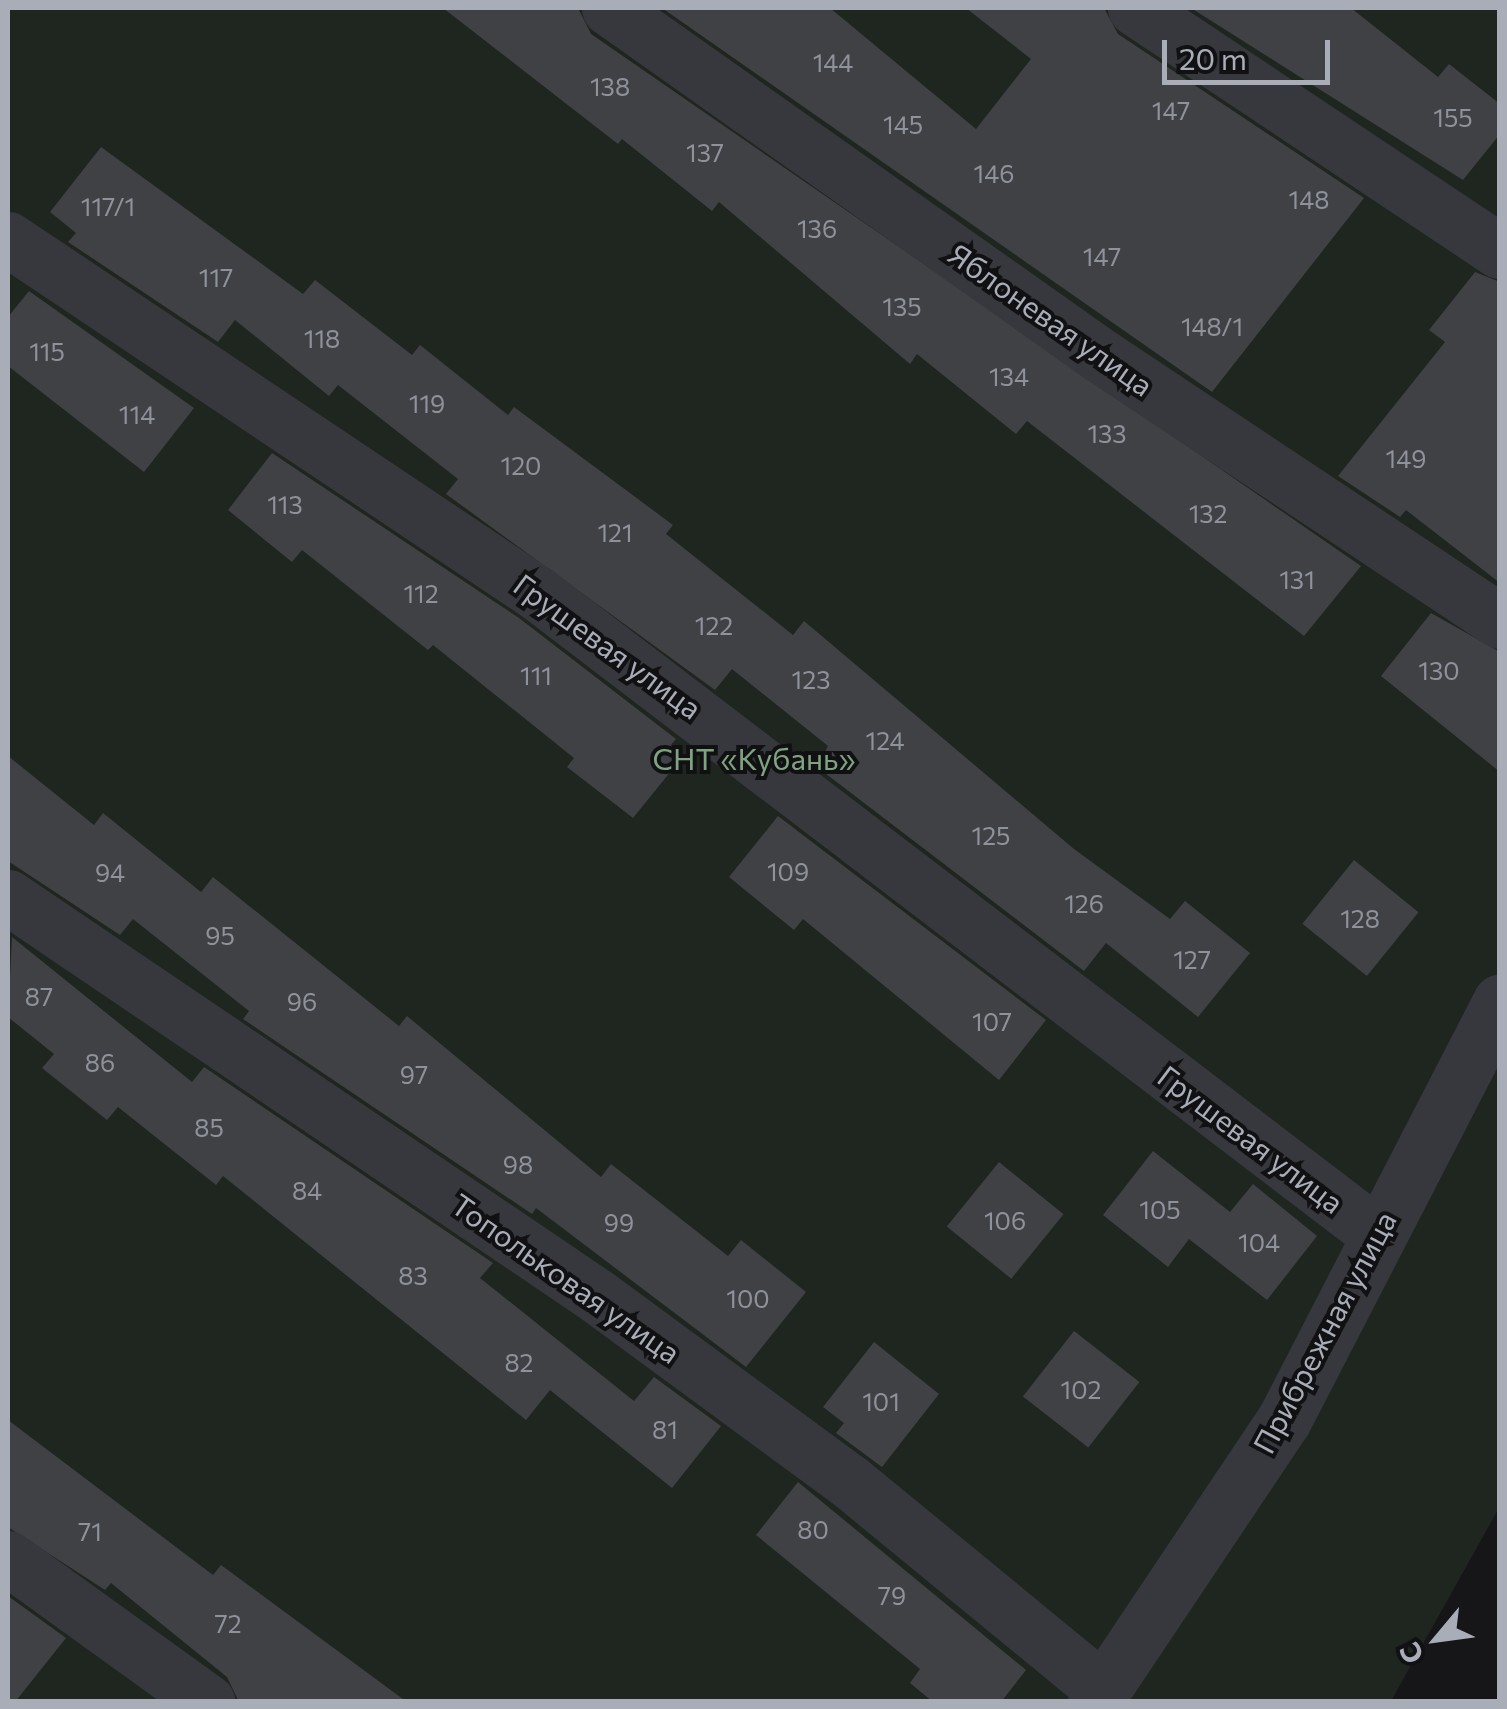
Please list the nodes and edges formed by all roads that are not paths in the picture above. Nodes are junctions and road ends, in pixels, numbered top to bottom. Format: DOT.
graph roads {
  1 [pos="609,8"];
  2 [pos="1135,8"];
  3 [pos="8,238"];
  4 [pos="1500,250"];
  5 [pos="1500,621"];
  6 [pos="8,897"];
  7 [pos="1500,1001"];
  8 [pos="1376,1233"];
  9 [pos="8,1558"];
  10 [pos="1099,1695"];
  11 [pos="208,1702"];
  1 -- 5 [label="street, Яблоневая улица"];
  2 -- 4 [label="street"];
  3 -- 8 [label="street, Грушевая улица"];
  6 -- 10 [label="street, Топольковая улица"];
  7 -- 8 [label="street, Прибрежная улица"];
  8 -- 10 [label="street, Прибрежная улица"];
  9 -- 11 [label="street"];
}
